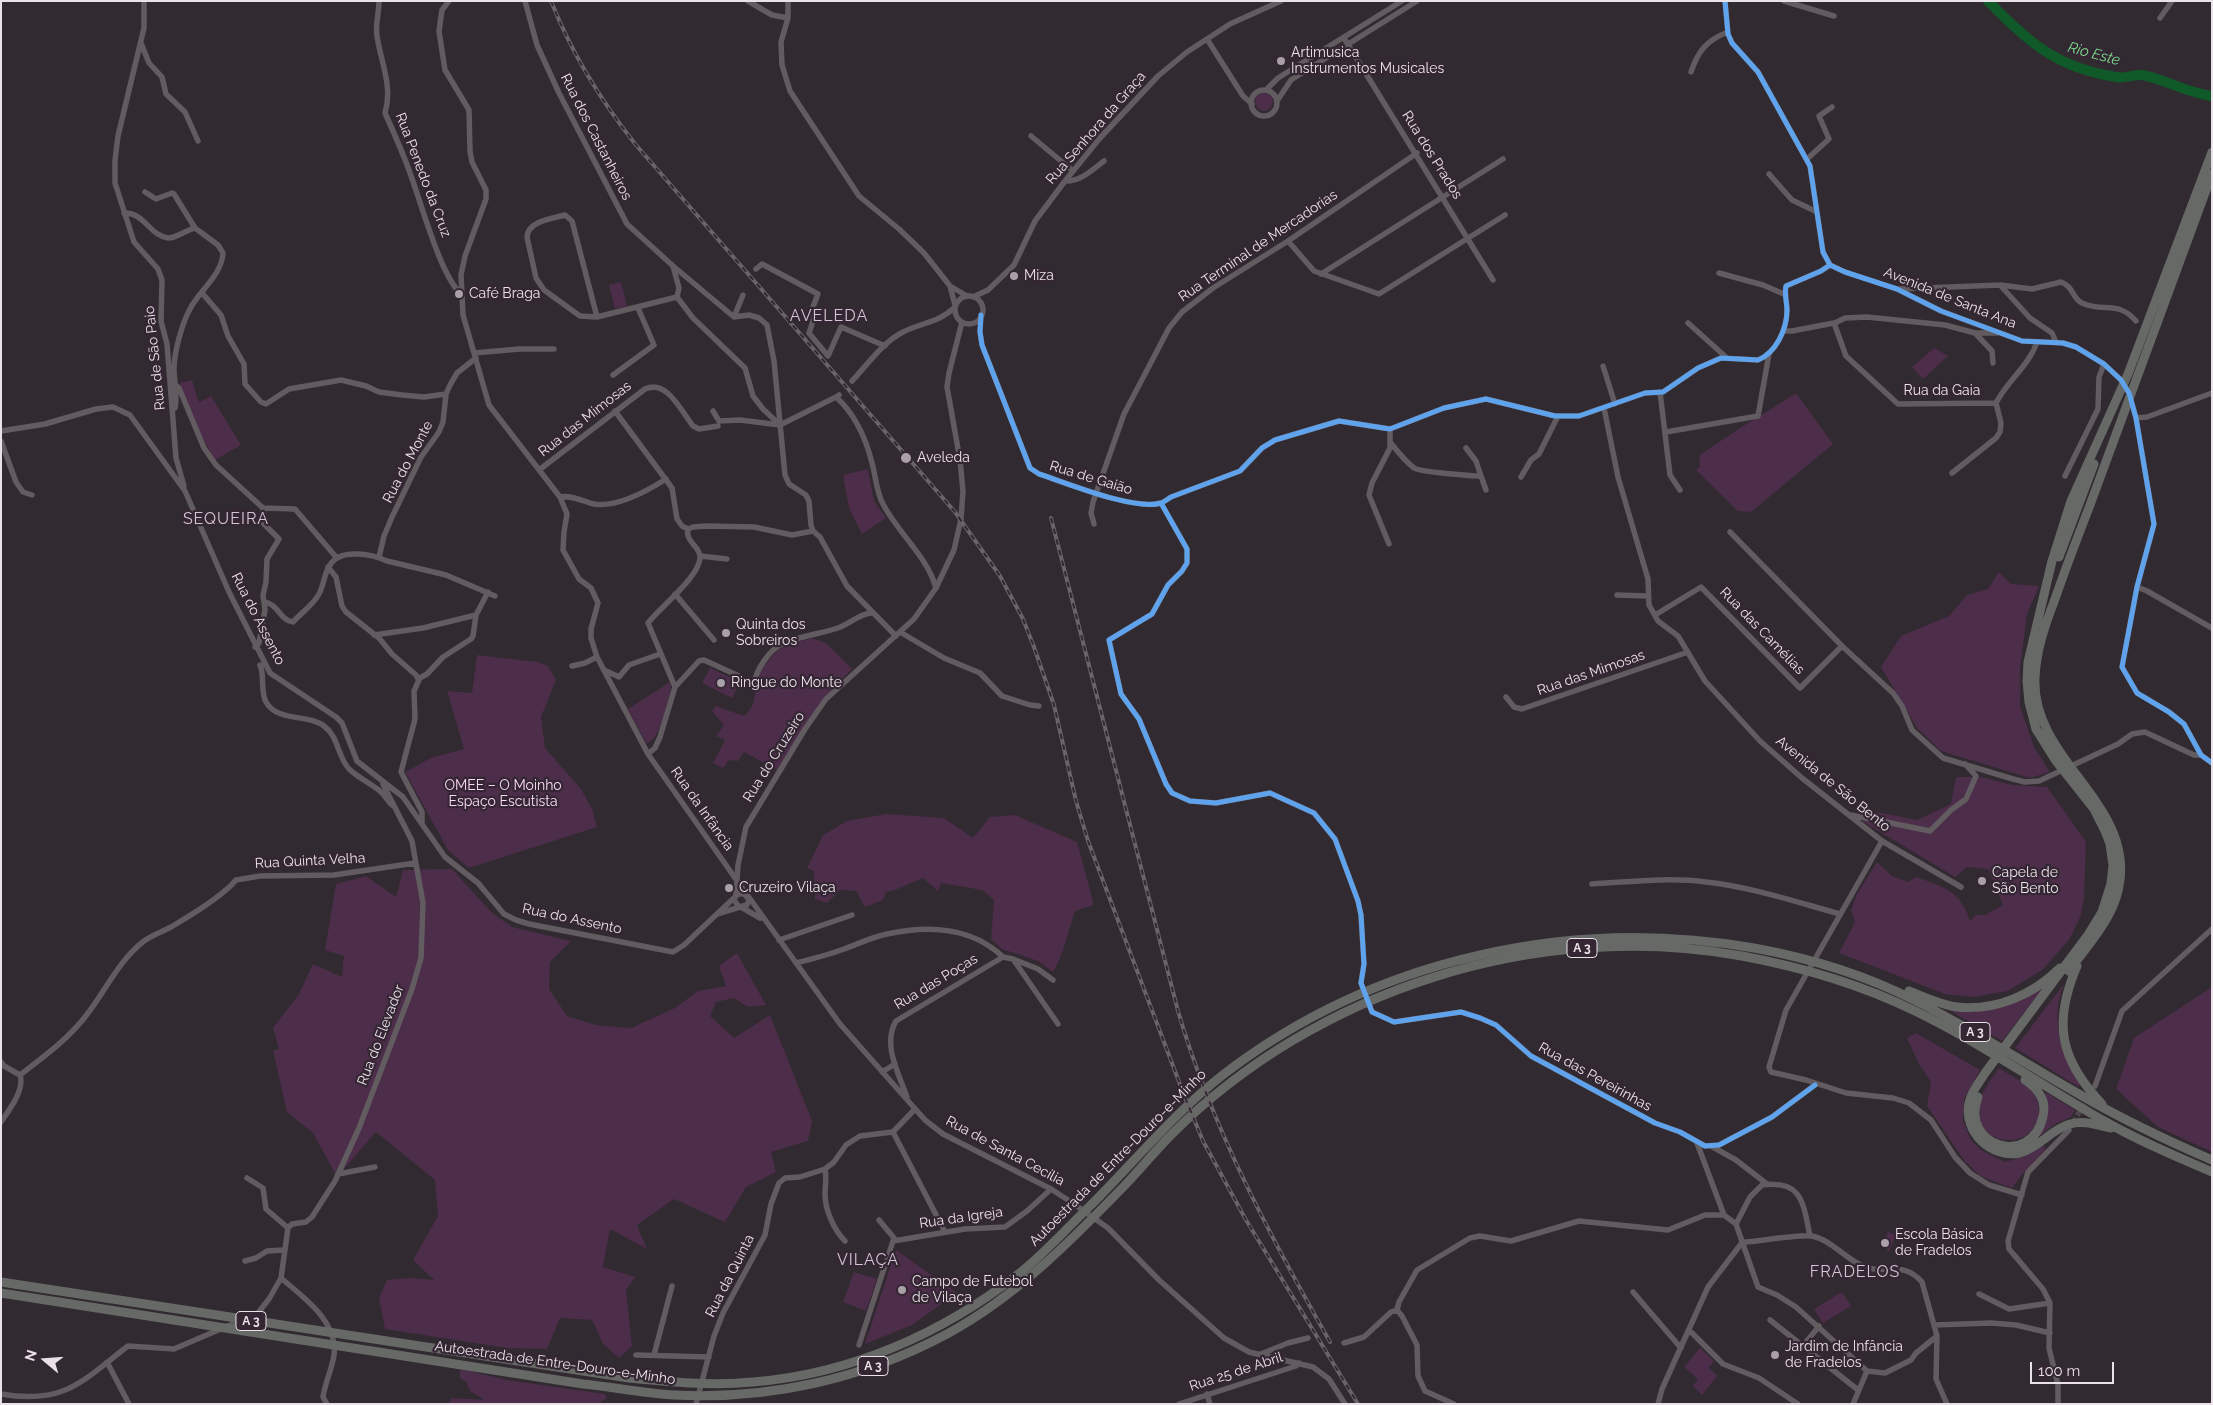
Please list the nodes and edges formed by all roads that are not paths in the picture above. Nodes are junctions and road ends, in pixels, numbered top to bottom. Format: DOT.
graph roads {
  1 [pos="144,1"];
  2 [pos="379,1"];
  3 [pos="449,1"];
  4 [pos="524,1"];
  5 [pos="748,1"];
  6 [pos="788,1"];
  7 [pos="1281,1"];
  8 [pos="1402,1"];
  9 [pos="1417,1"];
  10 [pos="1725,1"];
  11 [pos="1784,1"];
  12 [pos="2172,1"];
  13 [pos="1834,16"];
  14 [pos="788,18"];
  15 [pos="2160,18"];
  16 [pos="1728,32"];
  17 [pos="1207,38"];
  18 [pos="1344,38"];
  19 [pos="141,43"];
  20 [pos="1348,44"];
  21 [pos="1691,72"];
  22 [pos="1266,90"];
  23 [pos="1277,101"];
  24 [pos="1252,104"];
  25 [pos="1832,107"];
  26 [pos="1031,136"];
  27 [pos="198,141"];
  28 [pos="2212,152"];
  29 [pos="1417,153"];
  30 [pos="1503,159"];
  31 [pos="1807,159"];
  32 [pos="1104,161"];
  33 [pos="1073,171"];
  34 [pos="1769,174"];
  35 [pos="2212,174"];
  36 [pos="1065,181"];
  37 [pos="145,192"];
  38 [pos="1444,197"];
  39 [pos="1817,212"];
  40 [pos="124,214"];
  41 [pos="1505,215"];
  42 [pos="194,228"];
  43 [pos="1469,238"];
  44 [pos="1288,241"];
  45 [pos="1830,265"];
  46 [pos="673,266"];
  47 [pos="756,269"];
  48 [pos="1719,273"];
  49 [pos="1321,274"];
  50 [pos="690,280"];
  51 [pos="1493,280"];
  52 [pos="2000,285"];
  53 [pos="950,286"];
  54 [pos="679,288"];
  55 [pos="1897,289"];
  56 [pos="988,290"];
  57 [pos="202,293"];
  58 [pos="461,294"];
  59 [pos="1786,294"];
  60 [pos="743,296"];
  61 [pos="970,296"];
  62 [pos="677,298"];
  63 [pos="955,306"];
  64 [pos="982,306"];
  65 [pos="638,308"];
  66 [pos="981,315"];
  67 [pos="946,316"];
  68 [pos="597,317"];
  69 [pos="734,317"];
  70 [pos="2136,321"];
  71 [pos="965,322"];
  72 [pos="1688,323"];
  73 [pos="1835,323"];
  74 [pos="1783,331"];
  75 [pos="980,332"];
  76 [pos="1975,333"];
  77 [pos="2004,334"];
  78 [pos="2037,342"];
  79 [pos="2056,342"];
  80 [pos="885,346"];
  81 [pos="554,349"];
  82 [pos="1769,354"];
  83 [pos="475,356"];
  84 [pos="1727,358"];
  85 [pos="1993,363"];
  86 [pos="2104,364"];
  87 [pos="1603,366"];
  88 [pos="613,375"];
  89 [pos="852,381"];
  90 [pos="174,384"];
  91 [pos="1660,392"];
  92 [pos="2212,393"];
  93 [pos="446,394"];
  94 [pos="1996,403"];
  95 [pos="1615,404"];
  96 [pos="1604,408"];
  97 [pos="713,411"];
  98 [pos="173,412"];
  99 [pos="615,412"];
  100 [pos="1558,416"];
  101 [pos="2135,416"];
  102 [pos="780,425"];
  103 [pos="718,426"];
  104 [pos="1390,429"];
  105 [pos="1,431"];
  106 [pos="1666,432"];
  107 [pos="1,442"];
  108 [pos="1390,442"];
  109 [pos="1466,448"];
  110 [pos="176,458"];
  111 [pos="168,466"];
  112 [pos="539,470"];
  113 [pos="1952,473"];
  114 [pos="1481,476"];
  115 [pos="2065,476"];
  116 [pos="1521,477"];
  117 [pos="666,479"];
  118 [pos="1486,490"];
  119 [pos="1680,490"];
  120 [pos="185,491"];
  121 [pos="1096,492"];
  122 [pos="32,495"];
  123 [pos="560,497"];
  124 [pos="1161,503"];
  125 [pos="263,508"];
  126 [pos="1094,524"];
  127 [pos="688,529"];
  128 [pos="813,531"];
  129 [pos="1730,532"];
  130 [pos="1389,544"];
  131 [pos="700,556"];
  132 [pos="336,557"];
  133 [pos="379,557"];
  134 [pos="726,559"];
  135 [pos="328,567"];
  136 [pos="2137,587"];
  137 [pos="936,588"];
  138 [pos="488,592"];
  139 [pos="675,594"];
  140 [pos="1617,595"];
  141 [pos="495,596"];
  142 [pos="1648,596"];
  143 [pos="264,602"];
  144 [pos="872,613"];
  145 [pos="476,615"];
  146 [pos="1655,616"];
  147 [pos="2212,628"];
  148 [pos="374,634"];
  149 [pos="898,634"];
  150 [pos="714,640"];
  151 [pos="1842,646"];
  152 [pos="256,648"];
  153 [pos="1688,652"];
  154 [pos="660,654"];
  155 [pos="597,657"];
  156 [pos="572,666"];
  157 [pos="604,670"];
  158 [pos="418,678"];
  159 [pos="675,687"];
  160 [pos="1506,697"];
  161 [pos="1039,706"];
  162 [pos="648,754"];
  163 [pos="2201,755"];
  164 [pos="2212,763"];
  165 [pos="1964,764"];
  166 [pos="380,780"];
  167 [pos="394,806"];
  168 [pos="1848,815"];
  169 [pos="422,824"];
  170 [pos="1882,841"];
  171 [pos="415,863"];
  172 [pos="736,879"];
  173 [pos="1592,884"];
  174 [pos="1961,887"];
  175 [pos="736,896"];
  176 [pos="747,896"];
  177 [pos="740,907"];
  178 [pos="1840,914"];
  179 [pos="715,915"];
  180 [pos="852,915"];
  181 [pos="764,920"];
  182 [pos="2212,929"];
  183 [pos="779,940"];
  184 [pos="2084,951"];
  185 [pos="2074,954"];
  186 [pos="1003,957"];
  187 [pos="1013,959"];
  188 [pos="796,963"];
  189 [pos="1865,979"];
  190 [pos="1053,980"];
  191 [pos="1058,1024"];
  192 [pos="2017,1034"];
  193 [pos="1,1062"];
  194 [pos="895,1064"];
  195 [pos="2011,1066"];
  196 [pos="882,1072"];
  197 [pos="20,1075"];
  198 [pos="1987,1076"];
  199 [pos="1815,1084"];
  200 [pos="2094,1086"];
  201 [pos="908,1101"];
  202 [pos="915,1109"];
  203 [pos="2109,1111"];
  204 [pos="1,1122"];
  205 [pos="2118,1129"];
  206 [pos="2069,1130"];
  207 [pos="893,1132"];
  208 [pos="1167,1132"];
  209 [pos="1698,1143"];
  210 [pos="1710,1146"];
  211 [pos="2212,1160"];
  212 [pos="375,1167"];
  213 [pos="825,1169"];
  214 [pos="2212,1172"];
  215 [pos="338,1174"];
  216 [pos="247,1178"];
  217 [pos="1766,1184"];
  218 [pos="1051,1189"];
  219 [pos="2022,1195"];
  220 [pos="1724,1215"];
  221 [pos="879,1220"];
  222 [pos="1736,1224"];
  223 [pos="288,1228"];
  224 [pos="944,1232"];
  225 [pos="1810,1236"];
  226 [pos="845,1241"];
  227 [pos="893,1241"];
  228 [pos="1742,1244"];
  229 [pos="284,1250"];
  230 [pos="245,1261"];
  231 [pos="281,1278"];
  232 [pos="1,1282"];
  233 [pos="672,1286"];
  234 [pos="1633,1292"];
  235 [pos="1,1293"];
  236 [pos="1979,1294"];
  237 [pos="2050,1303"];
  238 [pos="1397,1310"];
  239 [pos="1770,1320"];
  240 [pos="1934,1324"];
  241 [pos="1819,1326"];
  242 [pos="1689,1330"];
  243 [pos="2050,1333"];
  244 [pos="1937,1336"];
  245 [pos="1308,1338"];
  246 [pos="1344,1343"];
  247 [pos="859,1345"];
  248 [pos="1803,1346"];
  249 [pos="1681,1348"];
  250 [pos="1260,1354"];
  251 [pos="636,1355"];
  252 [pos="654,1355"];
  253 [pos="708,1360"];
  254 [pos="108,1362"];
  255 [pos="1299,1362"];
  256 [pos="1867,1371"];
  257 [pos="1858,1390"];
  258 [pos="1,1394"];
  259 [pos="1207,1394"];
  260 [pos="323,1397"];
  261 [pos="129,1404"];
  262 [pos="319,1404"];
  263 [pos="327,1404"];
  264 [pos="696,1404"];
  265 [pos="1179,1404"];
  266 [pos="1210,1404"];
  267 [pos="1345,1404"];
  268 [pos="1454,1404"];
  269 [pos="1658,1404"];
  270 [pos="1798,1404"];
  271 [pos="1853,1404"];
  272 [pos="1947,1404"];
  273 [pos="2058,1404"];
  1 -- 19 [label="street, Rua de São Paio"];
  2 -- 58 [label="street, Rua Penedo da Cruz"];
  3 -- 58 [label="street"];
  4 -- 46 [label="street, Rua dos Castanheiros"];
  5 -- 14 [label="street"];
  6 -- 14 [label="street"];
  7 -- 17 [label="street, Rua Senhora da Graça"];
  8 -- 18 [label="street"];
  9 -- 20 [label="street"];
  10 -- 16 [label="street"];
  11 -- 13 [label="street"];
  12 -- 15 [label="street"];
  14 -- 53 [label="street"];
  16 -- 21 [label="street"];
  16 -- 31 [label="street"];
  17 -- 24 [label="street"];
  17 -- 33 [label="street, Rua Senhora da Graça"];
  18 -- 20 [label="street, Rua dos Prados"];
  18 -- 22 [label="street"];
  19 -- 27 [label="street"];
  19 -- 40 [label="street, Rua de São Paio"];
  20 -- 23 [label="street"];
  20 -- 29 [label="street, Rua dos Prados"];
  22 -- 23 [label="street"];
  22 -- 24 [label="street"];
  23 -- 24 [label="street"];
  25 -- 31 [label="street"];
  26 -- 33 [label="street"];
  28 -- 185 [label="highway"];
  29 -- 38 [label="street, Rua dos Prados"];
  29 -- 44 [label="street, Rua Terminal de Mercadorias"];
  30 -- 38 [label="street"];
  31 -- 39 [label="street"];
  32 -- 36 [label="street"];
  33 -- 36 [label="street, Rua Senhora da Graça"];
  34 -- 39 [label="street"];
  35 -- 184 [label="highway"];
  36 -- 56 [label="street, Rua Senhora da Graça"];
  37 -- 42 [label="street"];
  38 -- 43 [label="street, Rua dos Prados"];
  38 -- 49 [label="street"];
  39 -- 45 [label="street"];
  40 -- 42 [label="street"];
  40 -- 98 [label="street, Rua de São Paio"];
  41 -- 43 [label="street"];
  42 -- 57 [label="street"];
  43 -- 49 [label="street"];
  43 -- 51 [label="street, Rua dos Prados"];
  44 -- 49 [label="street"];
  44 -- 121 [label="street, Rua Terminal de Mercadorias"];
  45 -- 55 [label="street, Avenida de Santa Ana"];
  45 -- 59 [label="street"];
  46 -- 50 [label="street, Rua dos Castanheiros"];
  46 -- 54 [label="street"];
  47 -- 80 [label="street"];
  48 -- 59 [label="street"];
  50 -- 54 [label="street"];
  50 -- 69 [label="street, Rua dos Castanheiros"];
  52 -- 55 [label="street"];
  52 -- 70 [label="street"];
  52 -- 79 [label="street"];
  53 -- 61 [label="street"];
  53 -- 63 [label="street"];
  54 -- 62 [label="street"];
  55 -- 77 [label="street, Avenida de Santa Ana"];
  56 -- 61 [label="street, Rua Senhora da Graça"];
  56 -- 64 [label="street, Rua Senhora da Graça"];
  57 -- 90 [label="street"];
  57 -- 93 [label="street"];
  58 -- 83 [label="street"];
  59 -- 74 [label="street"];
  60 -- 69 [label="street"];
  61 -- 63 [label="street"];
  61 -- 64 [label="street"];
  62 -- 65 [label="street"];
  62 -- 102 [label="street"];
  63 -- 67 [label="street"];
  63 -- 71 [label="street"];
  64 -- 66 [label="street"];
  65 -- 68 [label="street"];
  65 -- 88 [label="street"];
  66 -- 71 [label="street"];
  66 -- 75 [label="street, Rua de Gaião"];
  67 -- 71 [label="street"];
  67 -- 80 [label="street"];
  68 -- 68 [label="street"];
  69 -- 102 [label="street"];
  71 -- 75 [label="street"];
  71 -- 137 [label="street, Rua do Cruzeiro"];
  72 -- 84 [label="street"];
  73 -- 74 [label="street"];
  73 -- 76 [label="street"];
  73 -- 94 [label="street, Rua da Gaia"];
  74 -- 82 [label="street"];
  75 -- 121 [label="street, Rua de Gaião"];
  76 -- 77 [label="street"];
  76 -- 85 [label="street"];
  77 -- 78 [label="street, Avenida de Santa Ana"];
  78 -- 79 [label="street, Avenida de Santa Ana"];
  78 -- 94 [label="street"];
  79 -- 86 [label="street, Avenida de Santa Ana"];
  80 -- 89 [label="street"];
  81 -- 83 [label="street"];
  82 -- 84 [label="street"];
  82 -- 106 [label="street"];
  83 -- 93 [label="street, Rua do Monte"];
  83 -- 112 [label="street"];
  84 -- 91 [label="street"];
  86 -- 101 [label="street, Avenida de Santa Ana"];
  86 -- 115 [label="street"];
  87 -- 95 [label="street"];
  90 -- 98 [label="street"];
  90 -- 125 [label="street"];
  91 -- 95 [label="street"];
  91 -- 106 [label="street"];
  92 -- 101 [label="street"];
  93 -- 133 [label="street, Rua do Monte"];
  94 -- 113 [label="street"];
  95 -- 96 [label="street"];
  96 -- 100 [label="street"];
  96 -- 142 [label="street, Avenida de São Bento"];
  97 -- 102 [label="street"];
  98 -- 110 [label="street, Rua de São Paio"];
  99 -- 103 [label="street, Rua das Mimosas"];
  99 -- 112 [label="street, Rua das Mimosas"];
  99 -- 117 [label="street"];
  100 -- 104 [label="street"];
  100 -- 116 [label="street"];
  101 -- 136 [label="street, Avenida de Santa Ana"];
  102 -- 128 [label="street"];
  102 -- 137 [label="street"];
  104 -- 108 [label="street"];
  104 -- 124 [label="street, Rua de Gaião"];
  105 -- 111 [label="street"];
  106 -- 119 [label="street"];
  107 -- 122 [label="street"];
  108 -- 114 [label="street"];
  108 -- 130 [label="street"];
  109 -- 114 [label="street"];
  110 -- 111 [label="street"];
  110 -- 120 [label="street, Rua de São Paio"];
  111 -- 120 [label="street"];
  112 -- 123 [label="street"];
  114 -- 118 [label="street"];
  117 -- 123 [label="street"];
  117 -- 127 [label="street"];
  120 -- 152 [label="street, Rua do Assento"];
  121 -- 124 [label="street, Rua de Gaião"];
  121 -- 126 [label="street, Rua Terminal de Mercadorias"];
  123 -- 155 [label="street, Rua da Infância"];
  124 -- 209 [label="street, Rua das Pereirinhas"];
  125 -- 132 [label="street"];
  125 -- 143 [label="street"];
  127 -- 128 [label="street"];
  127 -- 131 [label="street"];
  128 -- 144 [label="street"];
  129 -- 151 [label="street"];
  131 -- 134 [label="street"];
  131 -- 139 [label="street"];
  132 -- 133 [label="street"];
  132 -- 135 [label="street"];
  133 -- 138 [label="street"];
  135 -- 143 [label="street"];
  135 -- 148 [label="street"];
  136 -- 147 [label="street"];
  136 -- 163 [label="street, Avenida de Santa Ana"];
  137 -- 149 [label="street, Rua do Cruzeiro"];
  138 -- 141 [label="street"];
  138 -- 145 [label="street"];
  139 -- 150 [label="street"];
  139 -- 154 [label="street"];
  140 -- 142 [label="street"];
  142 -- 146 [label="street, Avenida de São Bento"];
  143 -- 152 [label="street"];
  144 -- 149 [label="street"];
  144 -- 159 [label="street"];
  145 -- 148 [label="street"];
  145 -- 158 [label="street"];
  146 -- 151 [label="street, Rua das Camélias"];
  146 -- 153 [label="street, Avenida de São Bento"];
  148 -- 158 [label="street"];
  149 -- 161 [label="street"];
  149 -- 172 [label="street, Rua do Cruzeiro"];
  151 -- 165 [label="street"];
  152 -- 166 [label="street, Rua do Assento"];
  152 -- 167 [label="street"];
  153 -- 160 [label="street, Rua das Mimosas"];
  153 -- 168 [label="street, Avenida de São Bento"];
  154 -- 157 [label="street"];
  154 -- 159 [label="street"];
  155 -- 156 [label="street"];
  155 -- 157 [label="street, Rua da Infância"];
  157 -- 162 [label="street, Rua da Infância"];
  158 -- 169 [label="street"];
  159 -- 162 [label="street"];
  162 -- 172 [label="street, Rua da Infância"];
  163 -- 164 [label="street, Avenida de Santa Ana"];
  163 -- 165 [label="street"];
  165 -- 168 [label="street"];
  166 -- 167 [label="street, Rua do Elevador"];
  166 -- 169 [label="street, Rua do Assento"];
  167 -- 171 [label="street, Rua do Elevador"];
  168 -- 170 [label="street, Avenida de São Bento"];
  169 -- 179 [label="street, Rua do Assento"];
  170 -- 174 [label="street, Avenida de São Bento"];
  170 -- 178 [label="street"];
  171 -- 197 [label="street, Rua Quinta Velha"];
  171 -- 215 [label="street, Rua do Elevador"];
  172 -- 175 [label="street"];
  172 -- 176 [label="street, Rua da Infância"];
  173 -- 178 [label="street"];
  175 -- 176 [label="street"];
  175 -- 177 [label="street"];
  175 -- 179 [label="street, Rua do Assento"];
  176 -- 177 [label="street"];
  176 -- 181 [label="street, Rua de Santa Cecília"];
  177 -- 179 [label="street, Rua do Assento"];
  177 -- 181 [label="street, Rua de Santa Cecília"];
  178 -- 199 [label="street"];
  180 -- 183 [label="street"];
  181 -- 183 [label="street, Rua de Santa Cecília"];
  182 -- 200 [label="street"];
  183 -- 188 [label="street, Rua de Santa Cecília"];
  184 -- 192 [label="highway"];
  184 -- 203 [label="highway"];
  185 -- 189 [label="highway"];
  185 -- 192 [label="highway"];
  186 -- 187 [label="street"];
  186 -- 188 [label="street"];
  186 -- 194 [label="street, Rua das Poças"];
  187 -- 190 [label="street"];
  187 -- 191 [label="street"];
  188 -- 196 [label="street, Rua de Santa Cecília"];
  189 -- 203 [label="highway, Autoestrada de Entre-Douro-e-Minho / A 3"];
  189 -- 208 [label="highway, Autoestrada de Entre-Douro-e-Minho / A 3"];
  192 -- 198 [label="highway"];
  193 -- 197 [label="street"];
  194 -- 196 [label="street"];
  194 -- 201 [label="street, Rua das Poças"];
  195 -- 198 [label="highway"];
  195 -- 205 [label="highway, Autoestrada de Entre-Douro-e-Minho / A 3"];
  195 -- 208 [label="highway, Autoestrada de Entre-Douro-e-Minho / A 3"];
  196 -- 201 [label="street, Rua de Santa Cecília"];
  197 -- 204 [label="street"];
  198 -- 205 [label="highway"];
  199 -- 210 [label="street"];
  199 -- 219 [label="street"];
  201 -- 202 [label="street, Rua de Santa Cecília"];
  202 -- 207 [label="street"];
  202 -- 218 [label="street, Rua de Santa Cecília"];
  203 -- 211 [label="highway, Autoestrada de Entre-Douro-e-Minho / A 3"];
  205 -- 214 [label="highway, Autoestrada de Entre-Douro-e-Minho / A 3"];
  206 -- 219 [label="street"];
  207 -- 213 [label="street"];
  207 -- 224 [label="street"];
  208 -- 232 [label="highway, Autoestrada de Entre-Douro-e-Minho / A 3"];
  208 -- 235 [label="highway, Autoestrada de Entre-Douro-e-Minho / A 3"];
  209 -- 210 [label="street, Rua das Pereirinhas"];
  209 -- 220 [label="street"];
  210 -- 217 [label="street, Rua das Pereirinhas"];
  212 -- 215 [label="street"];
  213 -- 226 [label="street"];
  213 -- 253 [label="street, Rua da Quinta"];
  215 -- 223 [label="street, Rua do Elevador"];
  216 -- 223 [label="street"];
  217 -- 222 [label="street"];
  217 -- 225 [label="street"];
  218 -- 224 [label="street, Rua da Igreja"];
  218 -- 250 [label="street, Rua de Santa Cecília"];
  219 -- 237 [label="street"];
  220 -- 222 [label="street"];
  220 -- 238 [label="street"];
  221 -- 227 [label="street"];
  222 -- 228 [label="street"];
  223 -- 229 [label="street"];
  224 -- 227 [label="street, Rua da Igreja"];
  225 -- 228 [label="street"];
  225 -- 240 [label="street"];
  227 -- 247 [label="street"];
  228 -- 241 [label="street"];
  228 -- 242 [label="street"];
  229 -- 230 [label="street"];
  229 -- 231 [label="street"];
  231 -- 254 [label="street"];
  231 -- 260 [label="street"];
  233 -- 252 [label="street"];
  234 -- 249 [label="street"];
  236 -- 237 [label="street"];
  237 -- 243 [label="street"];
  238 -- 246 [label="street"];
  238 -- 268 [label="street"];
  239 -- 248 [label="street"];
  240 -- 243 [label="street"];
  240 -- 244 [label="street"];
  241 -- 248 [label="street"];
  241 -- 256 [label="street"];
  242 -- 249 [label="street"];
  242 -- 270 [label="street"];
  243 -- 273 [label="street"];
  244 -- 256 [label="street"];
  244 -- 272 [label="street"];
  245 -- 250 [label="street"];
  248 -- 257 [label="street"];
  249 -- 269 [label="street"];
  250 -- 255 [label="street, Rua de Santa Cecília"];
  251 -- 252 [label="street"];
  252 -- 253 [label="street"];
  253 -- 264 [label="street, Rua da Quinta"];
  254 -- 258 [label="street"];
  254 -- 261 [label="street"];
  255 -- 259 [label="street, Rua 25 de Abril"];
  255 -- 267 [label="street, Rua de Santa Cecília"];
  256 -- 257 [label="street"];
  257 -- 271 [label="street"];
  259 -- 265 [label="street, Rua 25 de Abril"];
  259 -- 266 [label="street"];
  260 -- 262 [label="street"];
  260 -- 263 [label="street"];
}
